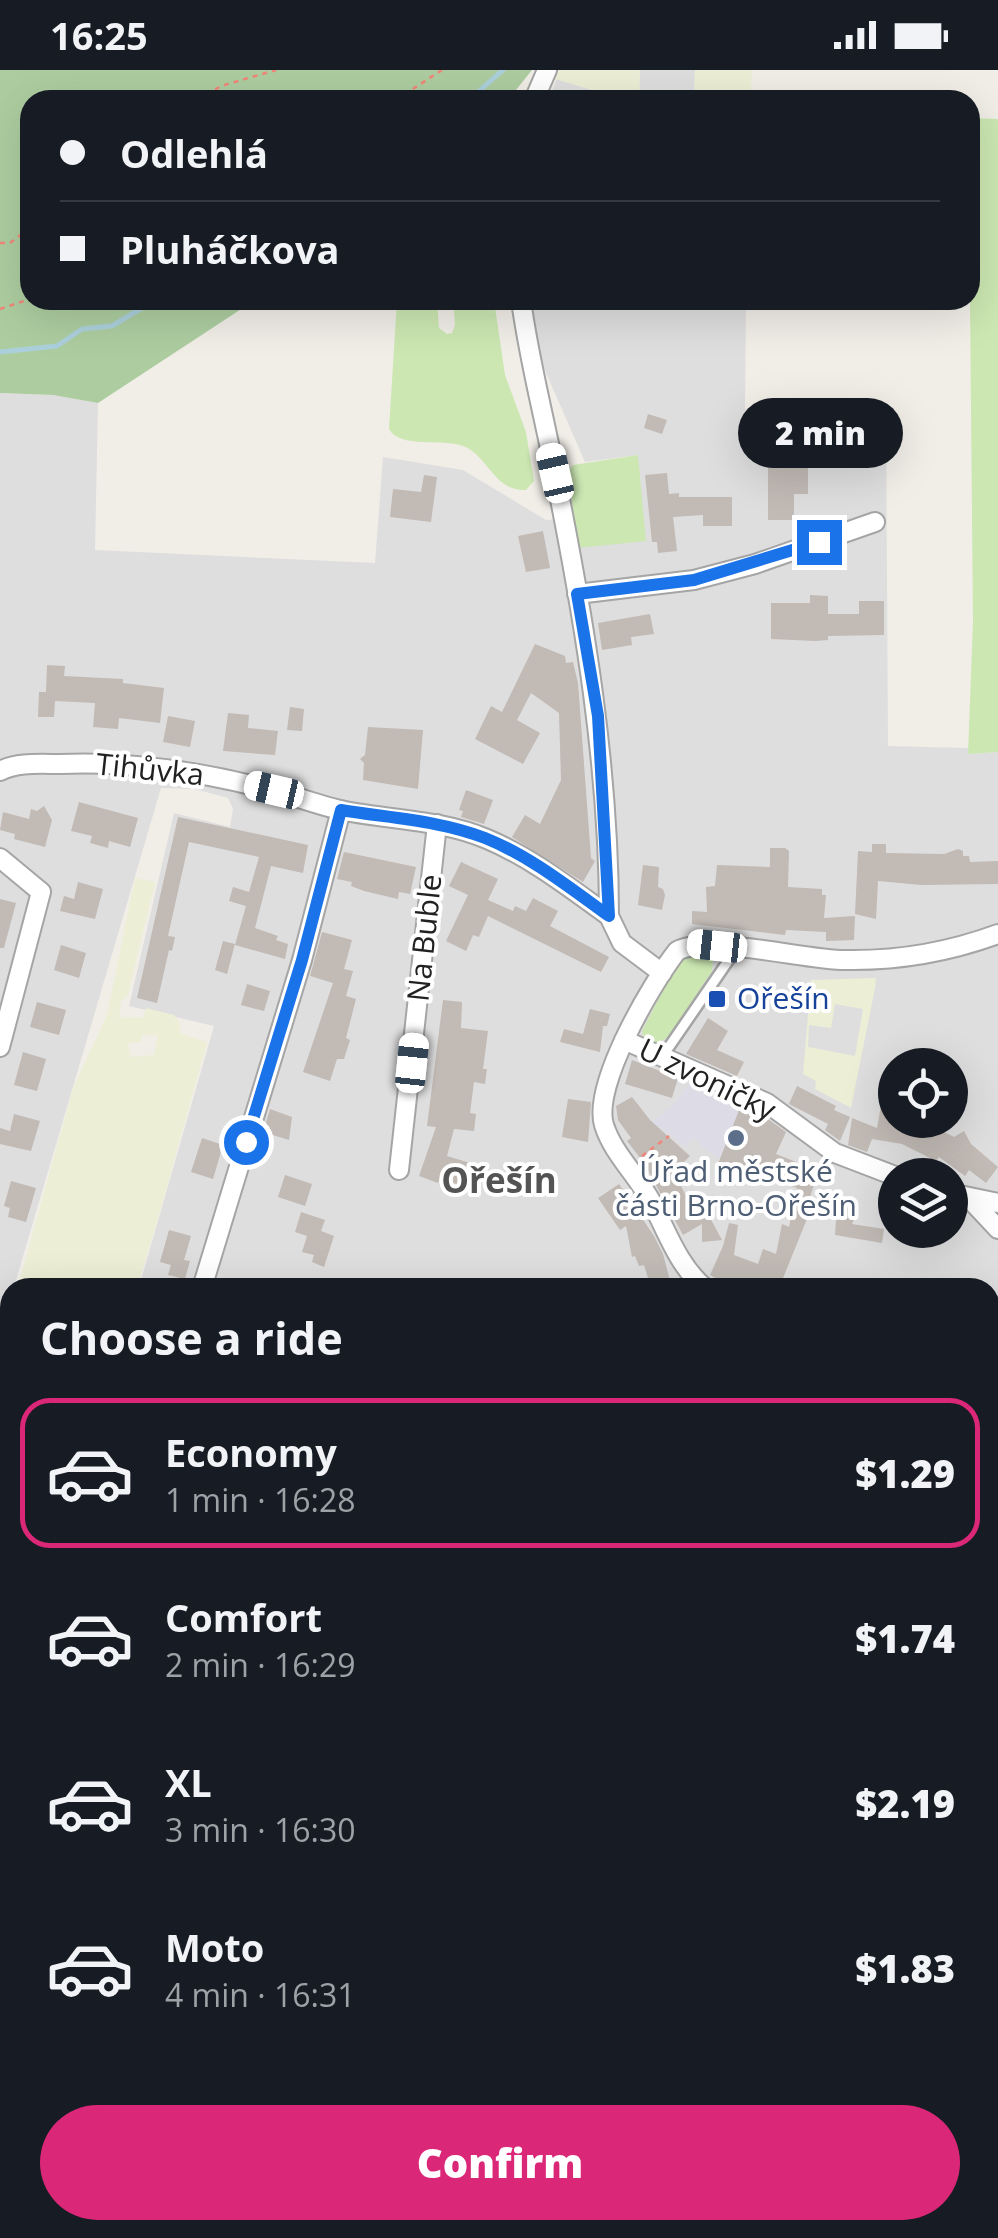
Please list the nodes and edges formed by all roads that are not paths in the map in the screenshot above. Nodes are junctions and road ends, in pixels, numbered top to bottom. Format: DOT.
graph roads {
  1 [pos="523,310"];
  2 [pos="875,522"];
  3 [pos="577,594"];
  4 [pos="0,771"];
  5 [pos="341,810"];
  6 [pos="436,824"];
  7 [pos="0,858"];
  8 [pos="609,916"];
  9 [pos="998,934"];
  10 [pos="738,948"];
  11 [pos="662,974"];
  12 [pos="624,1040"];
  13 [pos="0,1047"];
  14 [pos="662,1057"];
  15 [pos="878,1169"];
  16 [pos="400,1170"];
  17 [pos="968,1197"];
  18 [pos="968,1203"];
  19 [pos="998,1203"];
  20 [pos="998,1229"];
  21 [pos="205,1278"];
  22 [pos="696,1278"];
  1 -- 3 [label="street"];
  2 -- 3 [label="street"];
  3 -- 8 [label="street"];
  4 -- 5 [label="street, Tihůvka"];
  5 -- 6 [label="street, Tihůvka"];
  5 -- 21 [label="street"];
  6 -- 8 [label="street, Tihůvka"];
  6 -- 16 [label="street, Na Buble"];
  7 -- 13 [label="street"];
  8 -- 11 [label="street"];
  9 -- 10 [label="street"];
  10 -- 11 [label="street"];
  10 -- 14 [label="lane"];
  11 -- 12 [label="street"];
  12 -- 14 [label="street, U zvoničky"];
  12 -- 22 [label="street"];
  14 -- 15 [label="street, U zvoničky"];
  17 -- 19 [label="street"];
  18 -- 20 [label="street"];
}
